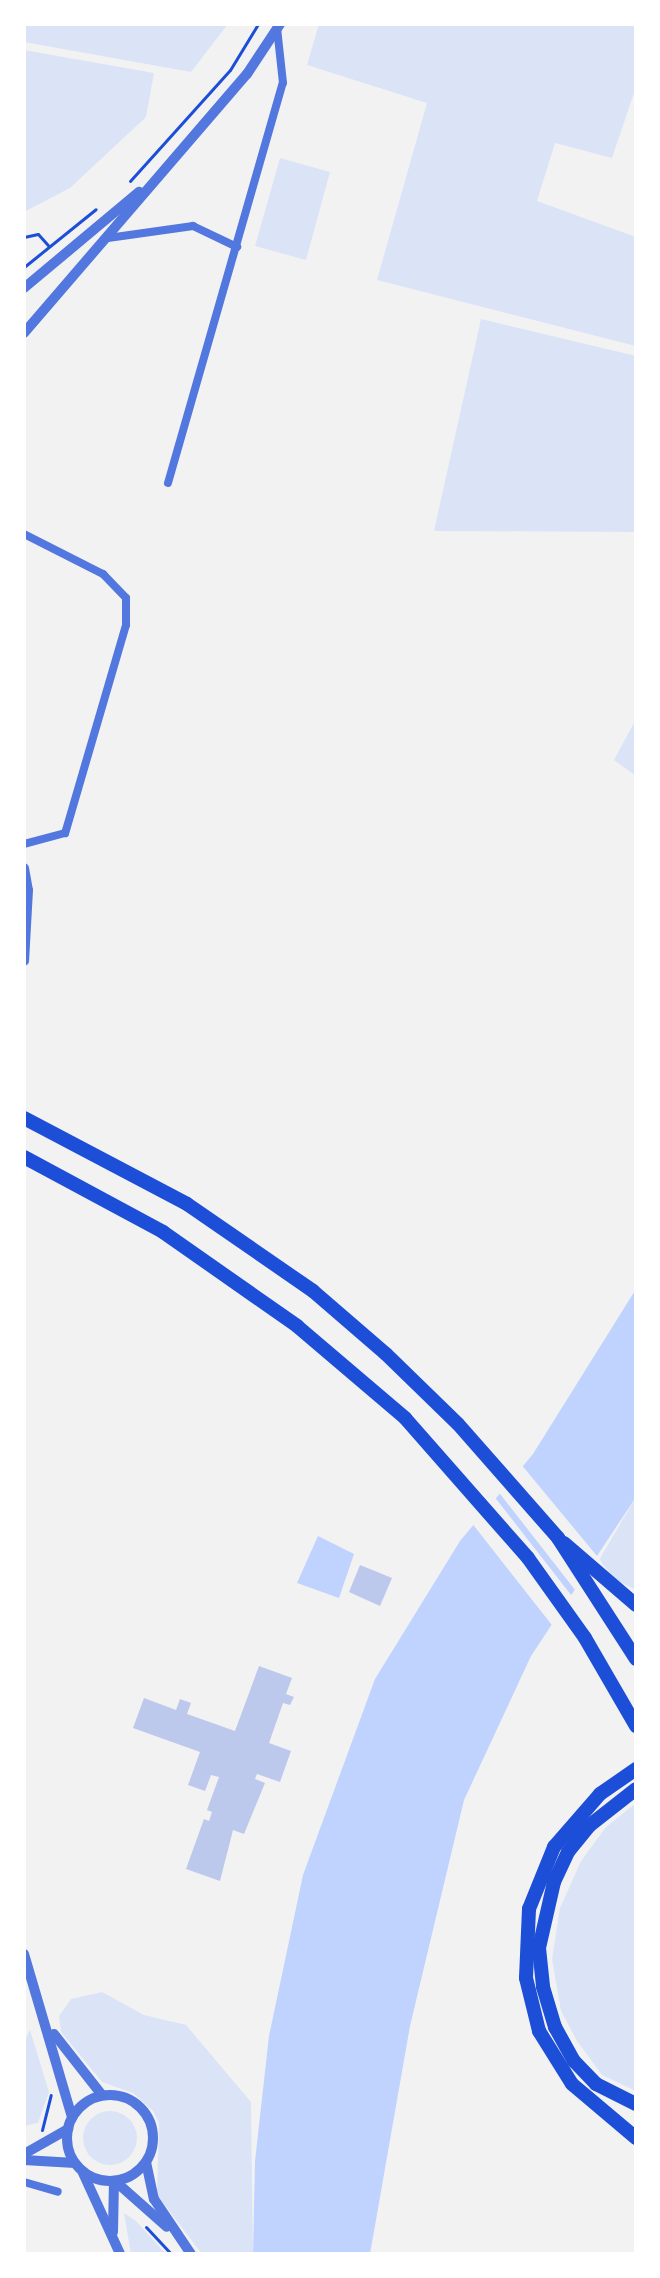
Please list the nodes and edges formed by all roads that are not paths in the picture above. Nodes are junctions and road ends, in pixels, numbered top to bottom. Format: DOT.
graph roads {
  1 [pos="278,26"];
  2 [pos="157,179"];
  3 [pos="108,238"];
  4 [pos="237,247"];
  5 [pos="24,288"];
  6 [pos="24,333"];
  7 [pos="168,483"];
  8 [pos="24,534"];
  9 [pos="24,844"];
  10 [pos="24,868"];
  11 [pos="24,961"];
  12 [pos="24,1118"];
  13 [pos="24,1157"];
  14 [pos="558,1538"];
  15 [pos="636,1605"];
  16 [pos="636,1659"];
  17 [pos="636,1726"];
  18 [pos="636,1769"];
  19 [pos="636,1789"];
  20 [pos="24,1954"];
  21 [pos="49,2029"];
  22 [pos="102,2095"];
  23 [pos="636,2104"];
  24 [pos="72,2117"];
  25 [pos="68,2129"];
  26 [pos="636,2138"];
  27 [pos="24,2157"];
  28 [pos="146,2162"];
  29 [pos="79,2167"];
  30 [pos="114,2181"];
  31 [pos="24,2182"];
  32 [pos="58,2192"];
  33 [pos="113,2234"];
  34 [pos="174,2234"];
  35 [pos="120,2254"];
  36 [pos="191,2254"];
  1 -- 2 [label="street"];
  1 -- 4 [label="street"];
  2 -- 3 [label="street"];
  2 -- 5 [label="street"];
  3 -- 4 [label="street"];
  3 -- 6 [label="street"];
  4 -- 7 [label="street"];
  8 -- 9 [label="street"];
  10 -- 11 [label="street"];
  12 -- 14 [label="highway"];
  13 -- 17 [label="highway"];
  14 -- 15 [label="highway"];
  14 -- 16 [label="highway"];
  18 -- 26 [label="highway"];
  19 -- 23 [label="highway"];
  20 -- 21 [label="street"];
  21 -- 22 [label="street"];
  21 -- 24 [label="street"];
  22 -- 24 [label="street"];
  22 -- 28 [label="street"];
  24 -- 25 [label="street"];
  25 -- 27 [label="street"];
  25 -- 29 [label="street"];
  27 -- 29 [label="street"];
  28 -- 30 [label="street"];
  28 -- 34 [label="street"];
  29 -- 30 [label="street"];
  29 -- 33 [label="street"];
  30 -- 33 [label="street"];
  30 -- 34 [label="street"];
  31 -- 32 [label="street"];
  33 -- 35 [label="street"];
  34 -- 36 [label="street"];
}
